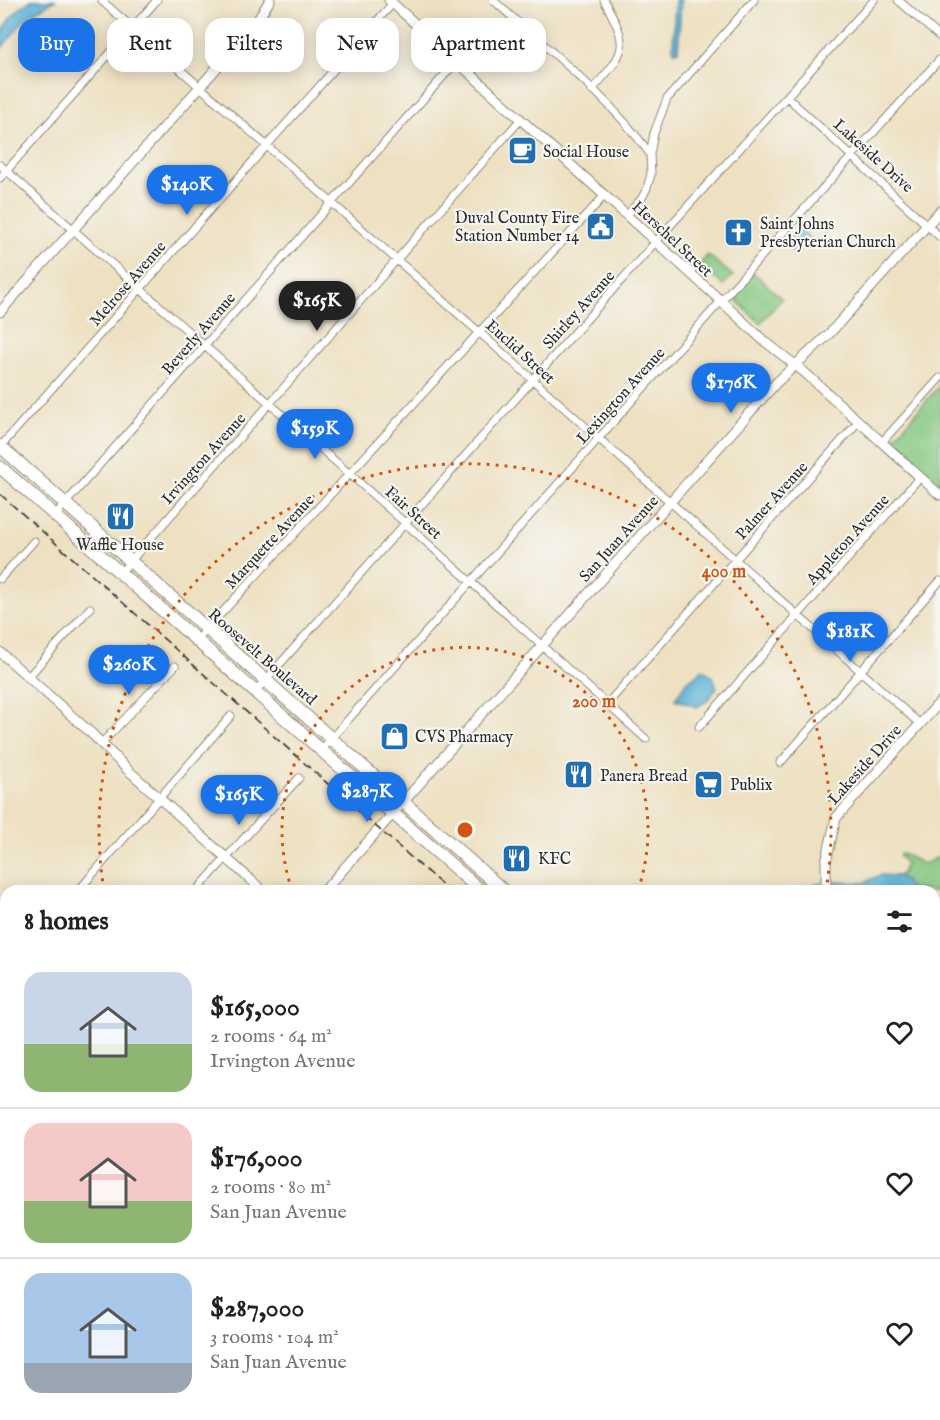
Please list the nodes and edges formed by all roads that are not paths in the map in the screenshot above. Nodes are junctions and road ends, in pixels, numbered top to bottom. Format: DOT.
graph roads {
  1 [pos="157,0"];
  2 [pos="270,0"];
  3 [pos="493,0"];
  4 [pos="604,0"];
  5 [pos="874,0"];
  6 [pos="898,0"];
  7 [pos="102,1"];
  8 [pos="752,1"];
  9 [pos="391,2"];
  10 [pos="122,18"];
  11 [pos="141,18"];
  12 [pos="411,20"];
  13 [pos="940,37"];
  14 [pos="107,55"];
  15 [pos="940,59"];
  16 [pos="184,72"];
  17 [pos="447,72"];
  18 [pos="469,72"];
  19 [pos="200,86"];
  20 [pos="592,90"];
  21 [pos="787,97"];
  22 [pos="521,119"];
  23 [pos="266,146"];
  24 [pos="650,154"];
  25 [pos="853,156"];
  26 [pos="3,169"];
  27 [pos="0,178"];
  28 [pos="605,195"];
  29 [pos="332,203"];
  30 [pos="940,211"];
  31 [pos="627,215"];
  32 [pos="928,225"];
  33 [pos="73,230"];
  34 [pos="940,237"];
  35 [pos="656,242"];
  36 [pos="397,260"];
  37 [pos="140,288"];
  38 [pos="721,301"];
  39 [pos="0,312"];
  40 [pos="479,332"];
  41 [pos="205,346"];
  42 [pos="795,365"];
  43 [pos="940,378"];
  44 [pos="533,380"];
  45 [pos="270,404"];
  46 [pos="859,421"];
  47 [pos="599,438"];
  48 [pos="882,442"];
  49 [pos="0,446"];
  50 [pos="0,467"];
  51 [pos="350,474"];
  52 [pos="920,477"];
  53 [pos="940,495"];
  54 [pos="670,502"];
  55 [pos="66,504"];
  56 [pos="55,515"];
  57 [pos="405,523"];
  58 [pos="34,541"];
  59 [pos="735,560"];
  60 [pos="130,561"];
  61 [pos="120,573"];
  62 [pos="0,579"];
  63 [pos="940,581"];
  64 [pos="471,582"];
  65 [pos="90,608"];
  66 [pos="798,615"];
  67 [pos="207,628"];
  68 [pos="197,640"];
  69 [pos="543,646"];
  70 [pos="0,652"];
  71 [pos="175,666"];
  72 [pos="860,670"];
  73 [pos="28,677"];
  74 [pos="266,680"];
  75 [pos="255,692"];
  76 [pos="940,702"];
  77 [pos="607,704"];
  78 [pos="231,716"];
  79 [pos="920,724"];
  80 [pos="699,727"];
  81 [pos="332,739"];
  82 [pos="646,739"];
  83 [pos="101,744"];
  84 [pos="321,750"];
  85 [pos="780,763"];
  86 [pos="299,778"];
  87 [pos="159,798"];
  88 [pos="404,802"];
  89 [pos="393,814"];
  90 [pos="227,858"];
  91 [pos="462,874"];
  92 [pos="83,885"];
  93 [pos="202,885"];
  94 [pos="256,885"];
  95 [pos="329,885"];
  96 [pos="474,885"];
  97 [pos="483,885"];
  98 [pos="497,885"];
  99 [pos="825,885"];
  1 -- 11 [label="street"];
  2 -- 19 [label="main road"];
  3 -- 20 [label="street"];
  4 -- 20 [label="street"];
  5 -- 21 [label="street, Shirley Avenue"];
  6 -- 13 [label="street"];
  7 -- 10 [label="street, Euclid Street"];
  8 -- 24 [label="street"];
  9 -- 12 [label="main road, Herschel Street"];
  9 -- 23 [label="street, Melrose Avenue"];
  14 -- 26 [label="street"];
  15 -- 25 [label="street, Lexington Avenue"];
  16 -- 19 [label="street, Euclid Street"];
  17 -- 29 [label="street, Beverly Avenue"];
  18 -- 22 [label="main road, Herschel Street"];
  19 -- 23 [label="street, Euclid Street"];
  19 -- 33 [label="main road"];
  20 -- 24 [label="street"];
  21 -- 25 [label="street, Lakeside Drive"];
  21 -- 35 [label="street, Shirley Avenue"];
  22 -- 28 [label="main road, Herschel Street"];
  22 -- 36 [label="street, Irvington Avenue"];
  23 -- 29 [label="street, Euclid Street"];
  23 -- 37 [label="street, Melrose Avenue"];
  24 -- 31 [label="street"];
  25 -- 32 [label="street, Lakeside Drive"];
  25 -- 38 [label="street, Lexington Avenue"];
  26 -- 27 [label="street"];
  26 -- 33 [label="street, Fair Street"];
  28 -- 31 [label="main road, Herschel Street"];
  28 -- 40 [label="street, Marquette Avenue"];
  29 -- 36 [label="street, Euclid Street"];
  29 -- 41 [label="street, Beverly Avenue"];
  30 -- 32 [label="main road, San Juan Avenue"];
  31 -- 35 [label="main road, Herschel Street"];
  32 -- 34 [label="street, Lakeside Drive"];
  32 -- 42 [label="main road, San Juan Avenue"];
  33 -- 37 [label="street, Fair Street"];
  33 -- 39 [label="main road"];
  35 -- 38 [label="main road, Herschel Street"];
  35 -- 44 [label="street, Shirley Avenue"];
  36 -- 40 [label="street, Euclid Street"];
  36 -- 45 [label="street, Irvington Avenue"];
  37 -- 41 [label="street, Fair Street"];
  37 -- 49 [label="street, Melrose Avenue"];
  38 -- 42 [label="main road, Herschel Street"];
  38 -- 47 [label="street, Lexington Avenue"];
  40 -- 44 [label="street, Euclid Street"];
  40 -- 51 [label="street, Marquette Avenue"];
  41 -- 45 [label="street, Fair Street"];
  41 -- 55 [label="street, Beverly Avenue"];
  42 -- 46 [label="main road, Herschel Street"];
  42 -- 54 [label="main road, San Juan Avenue"];
  43 -- 48 [label="street"];
  44 -- 47 [label="street, Euclid Street"];
  44 -- 57 [label="street, Shirley Avenue"];
  45 -- 51 [label="street, Fair Street"];
  45 -- 60 [label="street, Irvington Avenue"];
  46 -- 48 [label="main road, Herschel Street"];
  46 -- 59 [label="street, Palmer Avenue"];
  47 -- 54 [label="street, Euclid Street"];
  47 -- 64 [label="street, Lexington Avenue"];
  48 -- 52 [label="main road, Herschel Street"];
  49 -- 55 [label="highway, Roosevelt Boulevard"];
  50 -- 56 [label="highway, Roosevelt Boulevard"];
  51 -- 57 [label="street, Fair Street"];
  51 -- 67 [label="street, Marquette Avenue"];
  52 -- 53 [label="main road, Herschel Street"];
  52 -- 66 [label="street, Appleton Avenue"];
  54 -- 59 [label="street, Euclid Street"];
  54 -- 69 [label="main road, San Juan Avenue"];
  55 -- 56 [label="street, Beverly Avenue"];
  55 -- 60 [label="highway, Roosevelt Boulevard"];
  56 -- 61 [label="highway, Roosevelt Boulevard"];
  57 -- 64 [label="street, Fair Street"];
  57 -- 74 [label="street, Shirley Avenue"];
  58 -- 62 [label="street"];
  59 -- 66 [label="street, Euclid Street"];
  59 -- 77 [label="street, Palmer Avenue"];
  60 -- 61 [label="street, Irvington Avenue"];
  60 -- 67 [label="highway, Roosevelt Boulevard"];
  61 -- 68 [label="highway, Roosevelt Boulevard"];
  63 -- 72 [label="street"];
  64 -- 69 [label="street, Fair Street"];
  64 -- 81 [label="street, Lexington Avenue"];
  65 -- 73 [label="street"];
  66 -- 72 [label="street, Euclid Street"];
  66 -- 80 [label="street, Appleton Avenue"];
  67 -- 68 [label="street, Marquette Avenue"];
  67 -- 74 [label="highway, Roosevelt Boulevard"];
  68 -- 75 [label="highway, Roosevelt Boulevard"];
  69 -- 77 [label="street, Fair Street"];
  69 -- 88 [label="main road, San Juan Avenue"];
  70 -- 73 [label="main road"];
  71 -- 83 [label="street"];
  72 -- 79 [label="street, Euclid Street"];
  72 -- 85 [label="street"];
  73 -- 83 [label="main road"];
  74 -- 75 [label="street, Shirley Avenue"];
  74 -- 81 [label="highway, Roosevelt Boulevard"];
  75 -- 84 [label="highway, Roosevelt Boulevard"];
  76 -- 79 [label="main road, Lakeside Drive"];
  77 -- 82 [label="street, Fair Street"];
  78 -- 87 [label="street"];
  79 -- 99 [label="main road, Lakeside Drive"];
  81 -- 84 [label="street, Lexington Avenue"];
  81 -- 88 [label="highway, Roosevelt Boulevard"];
  83 -- 87 [label="main road"];
  84 -- 89 [label="highway, Roosevelt Boulevard"];
  86 -- 90 [label="street"];
  87 -- 90 [label="main road"];
  87 -- 92 [label="street"];
  88 -- 89 [label="main road, San Juan Avenue"];
  88 -- 98 [label="highway, Roosevelt Boulevard"];
  89 -- 91 [label="highway, Roosevelt Boulevard"];
  89 -- 95 [label="main road, San Juan Avenue"];
  90 -- 93 [label="street"];
  90 -- 94 [label="main road"];
  91 -- 96 [label="highway, Roosevelt Boulevard"];
  91 -- 97 [label="highway"];
}
